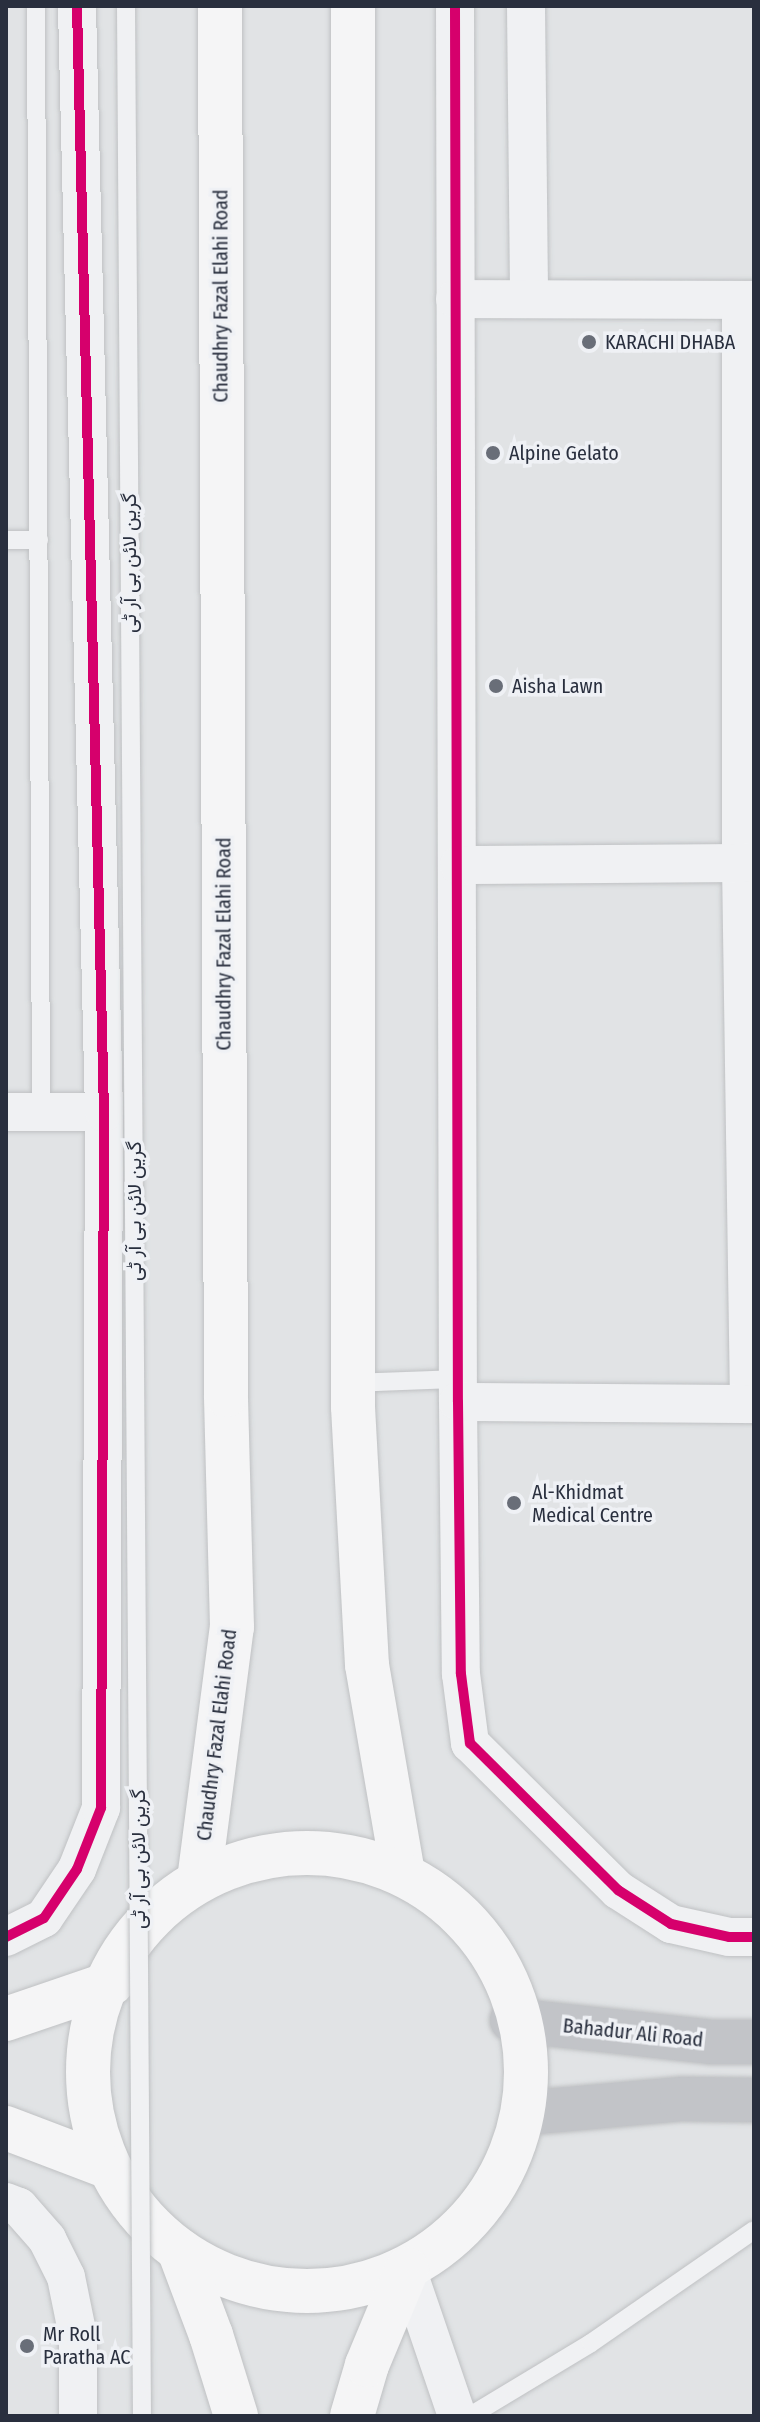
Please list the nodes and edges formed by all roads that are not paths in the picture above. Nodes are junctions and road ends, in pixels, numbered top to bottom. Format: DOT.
graph roads {
  1 [pos="36,6"];
  2 [pos="77,6"];
  3 [pos="126,6"];
  4 [pos="220,6"];
  5 [pos="353,6"];
  6 [pos="455,6"];
  7 [pos="526,6"];
  8 [pos="455,299"];
  9 [pos="529,299"];
  10 [pos="748,300"];
  11 [pos="6,540"];
  12 [pos="39,540"];
  13 [pos="747,863"];
  14 [pos="459,865"];
  15 [pos="23,1112"];
  16 [pos="104,1112"];
  17 [pos="353,1383"];
  18 [pos="458,1391"];
  19 [pos="752,1404"];
  20 [pos="403,1873"];
  21 [pos="199,1880"];
  22 [pos="6,1937"];
  23 [pos="754,1937"];
  24 [pos="112,1983"];
  25 [pos="6,2019"];
  26 [pos="512,2020"];
  27 [pos="754,2042"];
  28 [pos="754,2100"];
  29 [pos="525,2113"];
  30 [pos="6,2128"];
  31 [pos="101,2164"];
  32 [pos="6,2202"];
  33 [pos="754,2230"];
  34 [pos="179,2250"];
  35 [pos="407,2269"];
  36 [pos="78,2416"];
  37 [pos="142,2416"];
  38 [pos="236,2416"];
  39 [pos="352,2416"];
  40 [pos="457,2416"];
  41 [pos="470,2416"];
  1 -- 12 [label="lane"];
  2 -- 16 [label="street"];
  3 -- 37 [label="lane, گرین لائن بی آر ٹی, bridge"];
  4 -- 21 [label="main road, Chaudhry Fazal Elahi Road"];
  5 -- 17 [label="main road"];
  6 -- 8 [label="street"];
  7 -- 9 [label="street"];
  8 -- 9 [label="street"];
  8 -- 14 [label="street"];
  9 -- 10 [label="street"];
  10 -- 13 [label="street"];
  11 -- 12 [label="lane"];
  12 -- 15 [label="lane"];
  13 -- 14 [label="street"];
  13 -- 19 [label="street"];
  14 -- 18 [label="street"];
  15 -- 16 [label="street"];
  16 -- 22 [label="street"];
  17 -- 18 [label="lane"];
  17 -- 20 [label="main road"];
  18 -- 19 [label="street"];
  18 -- 23 [label="street"];
  20 -- 21 [label="main road"];
  20 -- 26 [label="main road"];
  21 -- 24 [label="main road"];
  24 -- 25 [label="main road"];
  24 -- 31 [label="main road"];
  26 -- 27 [label="main road, Bahadur Ali Road"];
  26 -- 29 [label="main road"];
  28 -- 29 [label="main road"];
  29 -- 35 [label="main road"];
  30 -- 31 [label="main road"];
  31 -- 34 [label="main road"];
  32 -- 36 [label="street"];
  33 -- 41 [label="lane"];
  34 -- 35 [label="main road"];
  34 -- 38 [label="main road"];
  35 -- 39 [label="main road"];
  35 -- 40 [label="street"];
}
